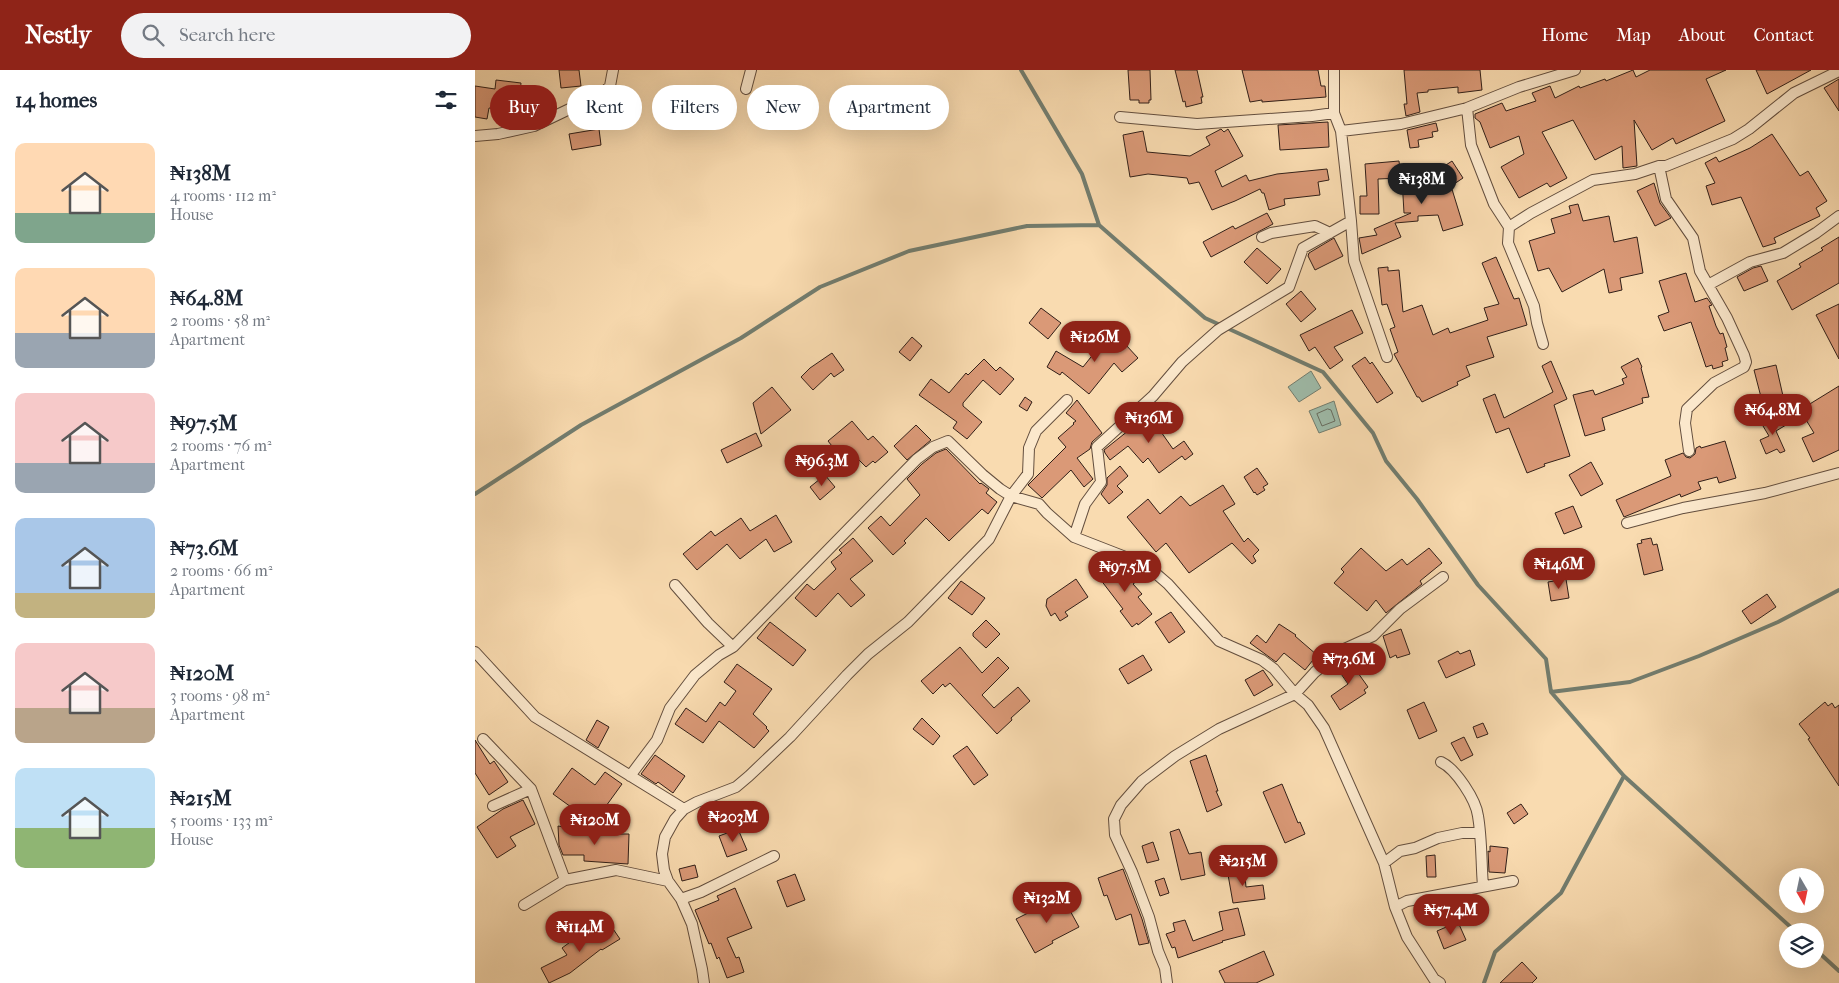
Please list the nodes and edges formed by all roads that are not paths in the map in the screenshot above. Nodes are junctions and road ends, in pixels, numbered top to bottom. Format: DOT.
graph roads {
  1 [pos="613,70"];
  2 [pos="751,70"];
  3 [pos="1334,70"];
  4 [pos="1575,70"];
  5 [pos="1839,71"];
  6 [pos="746,89"];
  7 [pos="1467,108"];
  8 [pos="1335,113"];
  9 [pos="1120,117"];
  10 [pos="1341,132"];
  11 [pos="475,136"];
  12 [pos="1659,166"];
  13 [pos="1839,216"];
  14 [pos="1351,221"];
  15 [pos="1509,226"];
  16 [pos="1330,233"];
  17 [pos="1262,237"];
  18 [pos="1708,285"];
  19 [pos="1543,344"];
  20 [pos="1387,357"];
  21 [pos="1067,400"];
  22 [pos="1689,452"];
  23 [pos="1839,473"];
  24 [pos="1011,496"];
  25 [pos="1627,523"];
  26 [pos="1074,536"];
  27 [pos="1443,577"];
  28 [pos="675,585"];
  29 [pos="733,647"];
  30 [pos="475,652"];
  31 [pos="1295,694"];
  32 [pos="483,738"];
  33 [pos="1441,762"];
  34 [pos="630,776"];
  35 [pos="531,789"];
  36 [pos="493,806"];
  37 [pos="684,809"];
  38 [pos="1479,833"];
  39 [pos="774,856"];
  40 [pos="1384,863"];
  41 [pos="565,880"];
  42 [pos="668,881"];
  43 [pos="1513,881"];
  44 [pos="1483,886"];
  45 [pos="681,898"];
  46 [pos="524,905"];
  47 [pos="1395,907"];
  48 [pos="704,983"];
  49 [pos="1167,983"];
  50 [pos="1440,983"];
  1 -- 11 [label="street"];
  2 -- 6 [label="street"];
  3 -- 8 [label="street"];
  4 -- 7 [label="street"];
  5 -- 12 [label="street"];
  7 -- 10 [label="street"];
  7 -- 15 [label="street"];
  8 -- 9 [label="street"];
  8 -- 10 [label="street"];
  10 -- 14 [label="street"];
  12 -- 15 [label="street"];
  12 -- 18 [label="street"];
  13 -- 18 [label="street"];
  14 -- 16 [label="street"];
  14 -- 20 [label="street"];
  15 -- 19 [label="street"];
  16 -- 17 [label="street"];
  16 -- 26 [label="street"];
  18 -- 22 [label="street"];
  21 -- 24 [label="street"];
  23 -- 25 [label="street"];
  24 -- 26 [label="street"];
  24 -- 29 [label="street"];
  24 -- 37 [label="street"];
  26 -- 31 [label="street"];
  27 -- 31 [label="street"];
  28 -- 29 [label="street"];
  29 -- 34 [label="street"];
  30 -- 34 [label="street"];
  31 -- 40 [label="street"];
  31 -- 49 [label="street"];
  32 -- 35 [label="street"];
  33 -- 38 [label="street"];
  34 -- 37 [label="street"];
  35 -- 36 [label="street"];
  35 -- 41 [label="street"];
  37 -- 42 [label="street"];
  38 -- 40 [label="street"];
  38 -- 44 [label="street"];
  39 -- 45 [label="street"];
  40 -- 47 [label="street"];
  41 -- 42 [label="street"];
  41 -- 46 [label="street"];
  42 -- 45 [label="street"];
  43 -- 44 [label="street"];
  44 -- 47 [label="street"];
  45 -- 48 [label="street"];
  47 -- 50 [label="street"];
}
